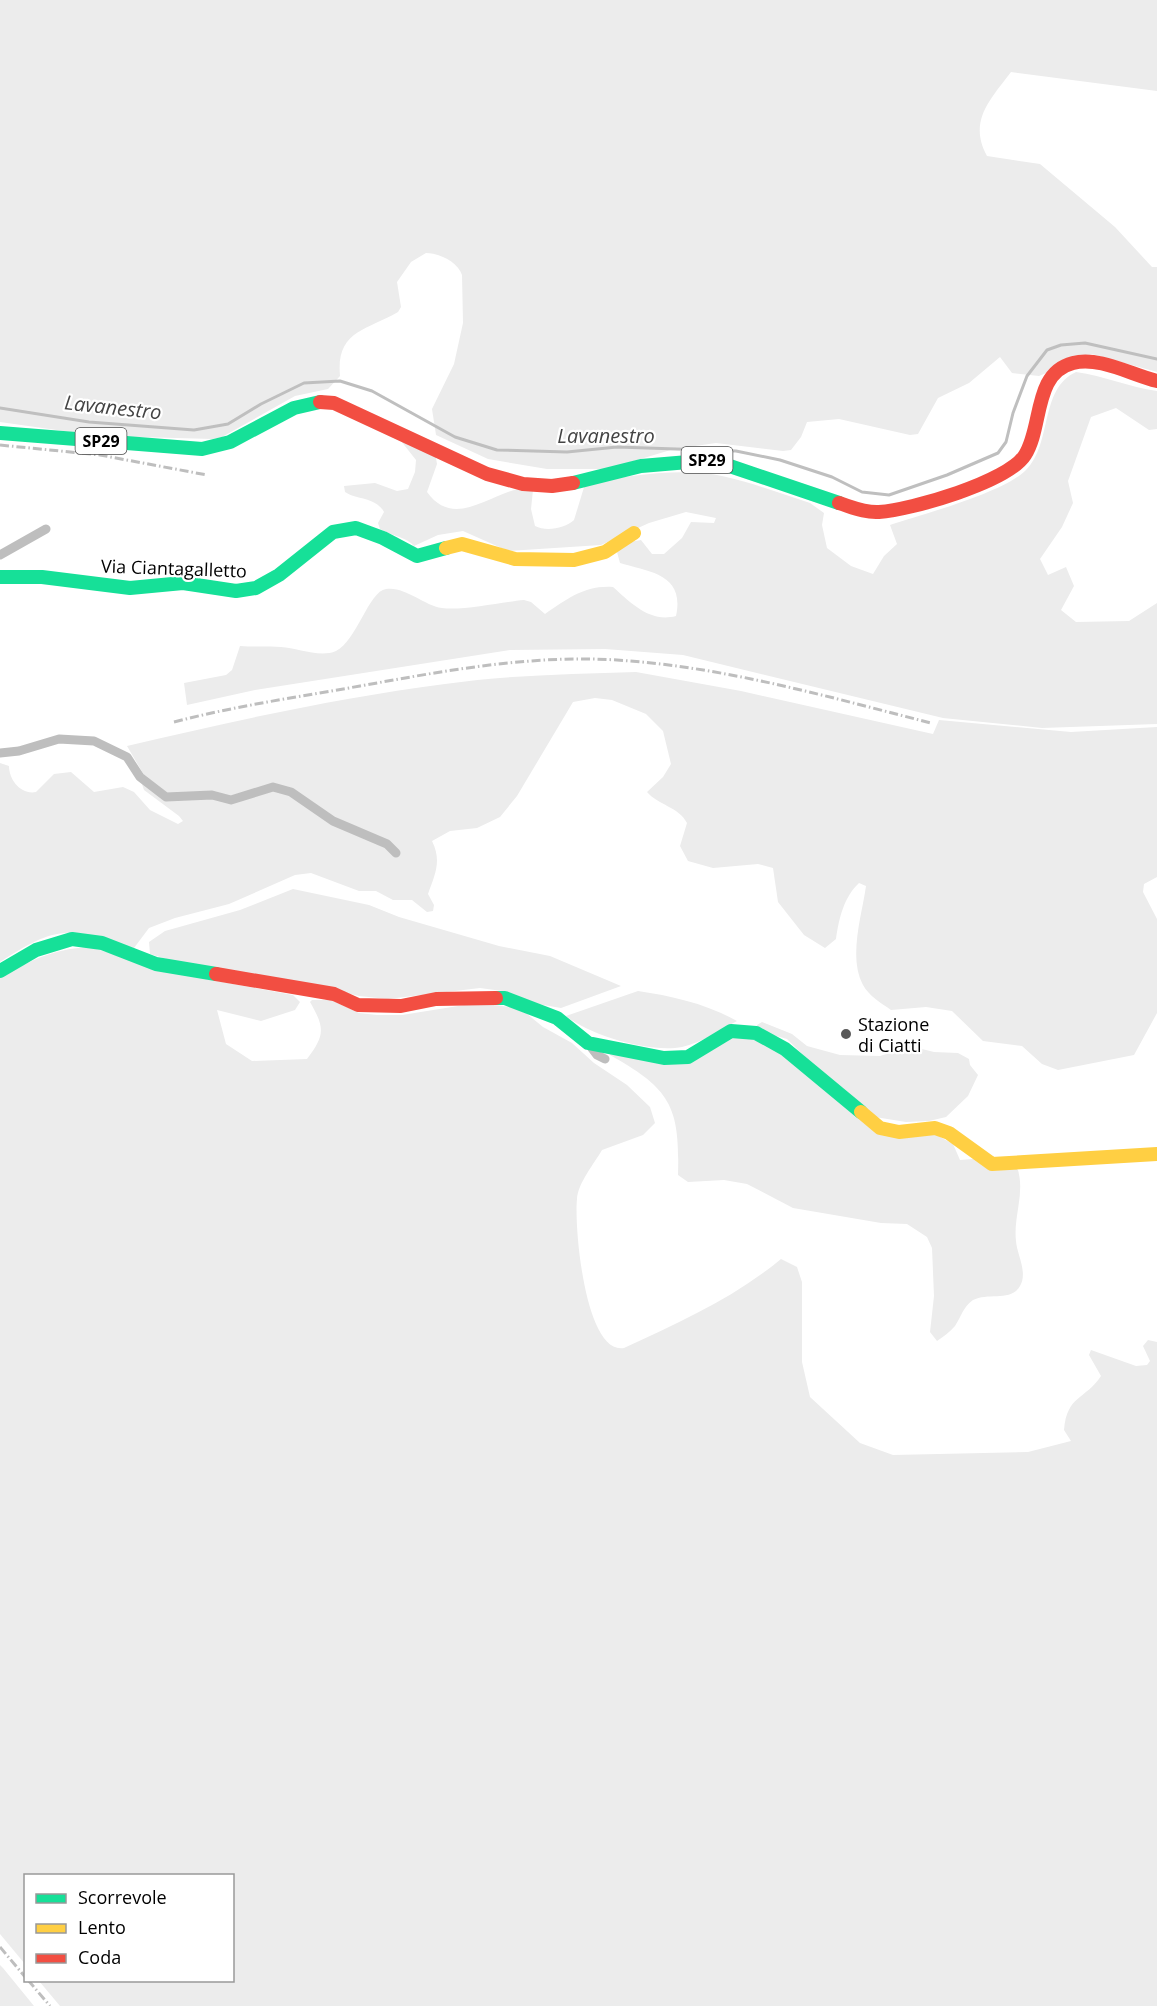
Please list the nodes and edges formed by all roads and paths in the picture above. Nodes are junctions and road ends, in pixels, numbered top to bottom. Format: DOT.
graph roads {
  1 [pos="1157,381"];
  2 [pos="0,432"];
  3 [pos="46,529"];
  4 [pos="634,533"];
  5 [pos="0,555"];
  6 [pos="0,578"];
  7 [pos="0,753"];
  8 [pos="396,853"];
  9 [pos="0,971"];
  10 [pos="588,1043"];
  11 [pos="604,1059"];
  12 [pos="1157,1154"];
  1 -- 2 [label="street, SP29"];
  3 -- 5 [label="street"];
  4 -- 6 [label="street, Via Ciantagalletto"];
  7 -- 8 [label="street"];
  9 -- 10 [label="street"];
  10 -- 11 [label="street"];
  10 -- 12 [label="street"];
}
